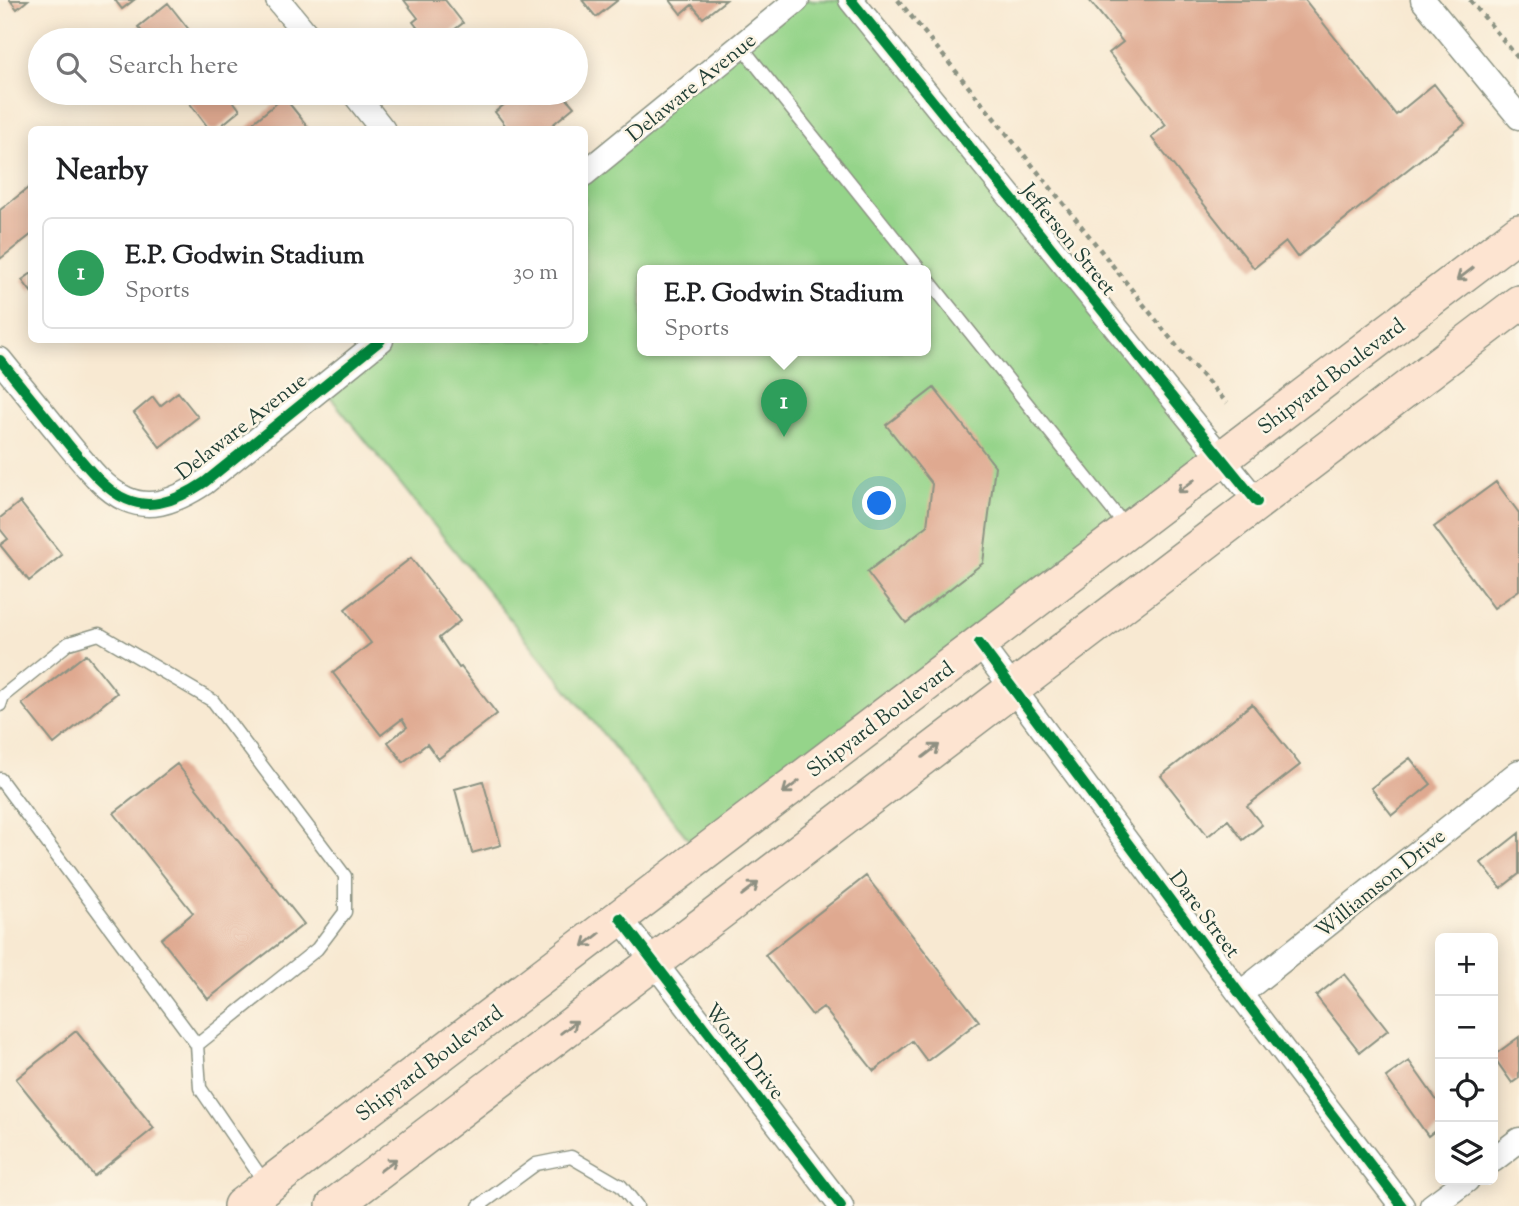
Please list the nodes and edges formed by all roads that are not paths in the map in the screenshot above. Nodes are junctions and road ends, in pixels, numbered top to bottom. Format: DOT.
graph roads {
  1 [pos="278,0"];
  2 [pos="797,0"];
  3 [pos="851,0"];
  4 [pos="1423,0"];
  5 [pos="301,28"];
  6 [pos="741,46"];
  7 [pos="363,105"];
  8 [pos="1519,117"];
  9 [pos="380,126"];
  10 [pos="588,171"];
  11 [pos="1519,232"];
  12 [pos="916,265"];
  13 [pos="931,283"];
  14 [pos="1519,303"];
  15 [pos="377,343"];
  16 [pos="0,360"];
  17 [pos="1223,458"];
  18 [pos="1257,502"];
  19 [pos="1128,530"];
  20 [pos="979,643"];
  21 [pos="1013,689"];
  22 [pos="0,705"];
  23 [pos="1519,772"];
  24 [pos="0,779"];
  25 [pos="620,919"];
  26 [pos="653,962"];
  27 [pos="1240,994"];
  28 [pos="197,1045"];
  29 [pos="1519,1140"];
  30 [pos="1498,1156"];
  31 [pos="1460,1185"];
  32 [pos="254,1196"];
  33 [pos="334,1206"];
  34 [pos="479,1206"];
  35 [pos="637,1206"];
  36 [pos="841,1206"];
  37 [pos="1402,1206"];
  38 [pos="1432,1206"];
  1 -- 5 [label="street"];
  2 -- 6 [label="street, Delaware Avenue"];
  3 -- 17 [label="street, Jefferson Street"];
  4 -- 8 [label="street"];
  6 -- 10 [label="street, Delaware Avenue"];
  6 -- 12 [label="lane"];
  7 -- 9 [label="street"];
  11 -- 17 [label="main road, Shipyard Boulevard, one-way"];
  13 -- 19 [label="lane"];
  14 -- 18 [label="main road"];
  15 -- 16 [label="street, Delaware Avenue"];
  17 -- 18 [label="street, Jefferson Street"];
  17 -- 19 [label="main road, Shipyard Boulevard, one-way"];
  18 -- 21 [label="main road"];
  19 -- 20 [label="main road, Shipyard Boulevard"];
  20 -- 21 [label="street, Dare Street"];
  20 -- 25 [label="main road, Shipyard Boulevard, one-way"];
  26 -- 21 [label="main road, one-way"];
  21 -- 27 [label="street, Dare Street"];
  22 -- 28 [label="lane"];
  23 -- 27 [label="street, Williamson Drive"];
  24 -- 28 [label="lane"];
  25 -- 26 [label="street, Worth Drive"];
  25 -- 32 [label="main road, Shipyard Boulevard, one-way"];
  33 -- 26 [label="main road, one-way"];
  26 -- 36 [label="street, Worth Drive"];
  27 -- 37 [label="street, Dare Street"];
  28 -- 32 [label="lane"];
  29 -- 30 [label="street"];
  31 -- 38 [label="street"];
  34 -- 35 [label="lane"];
}
